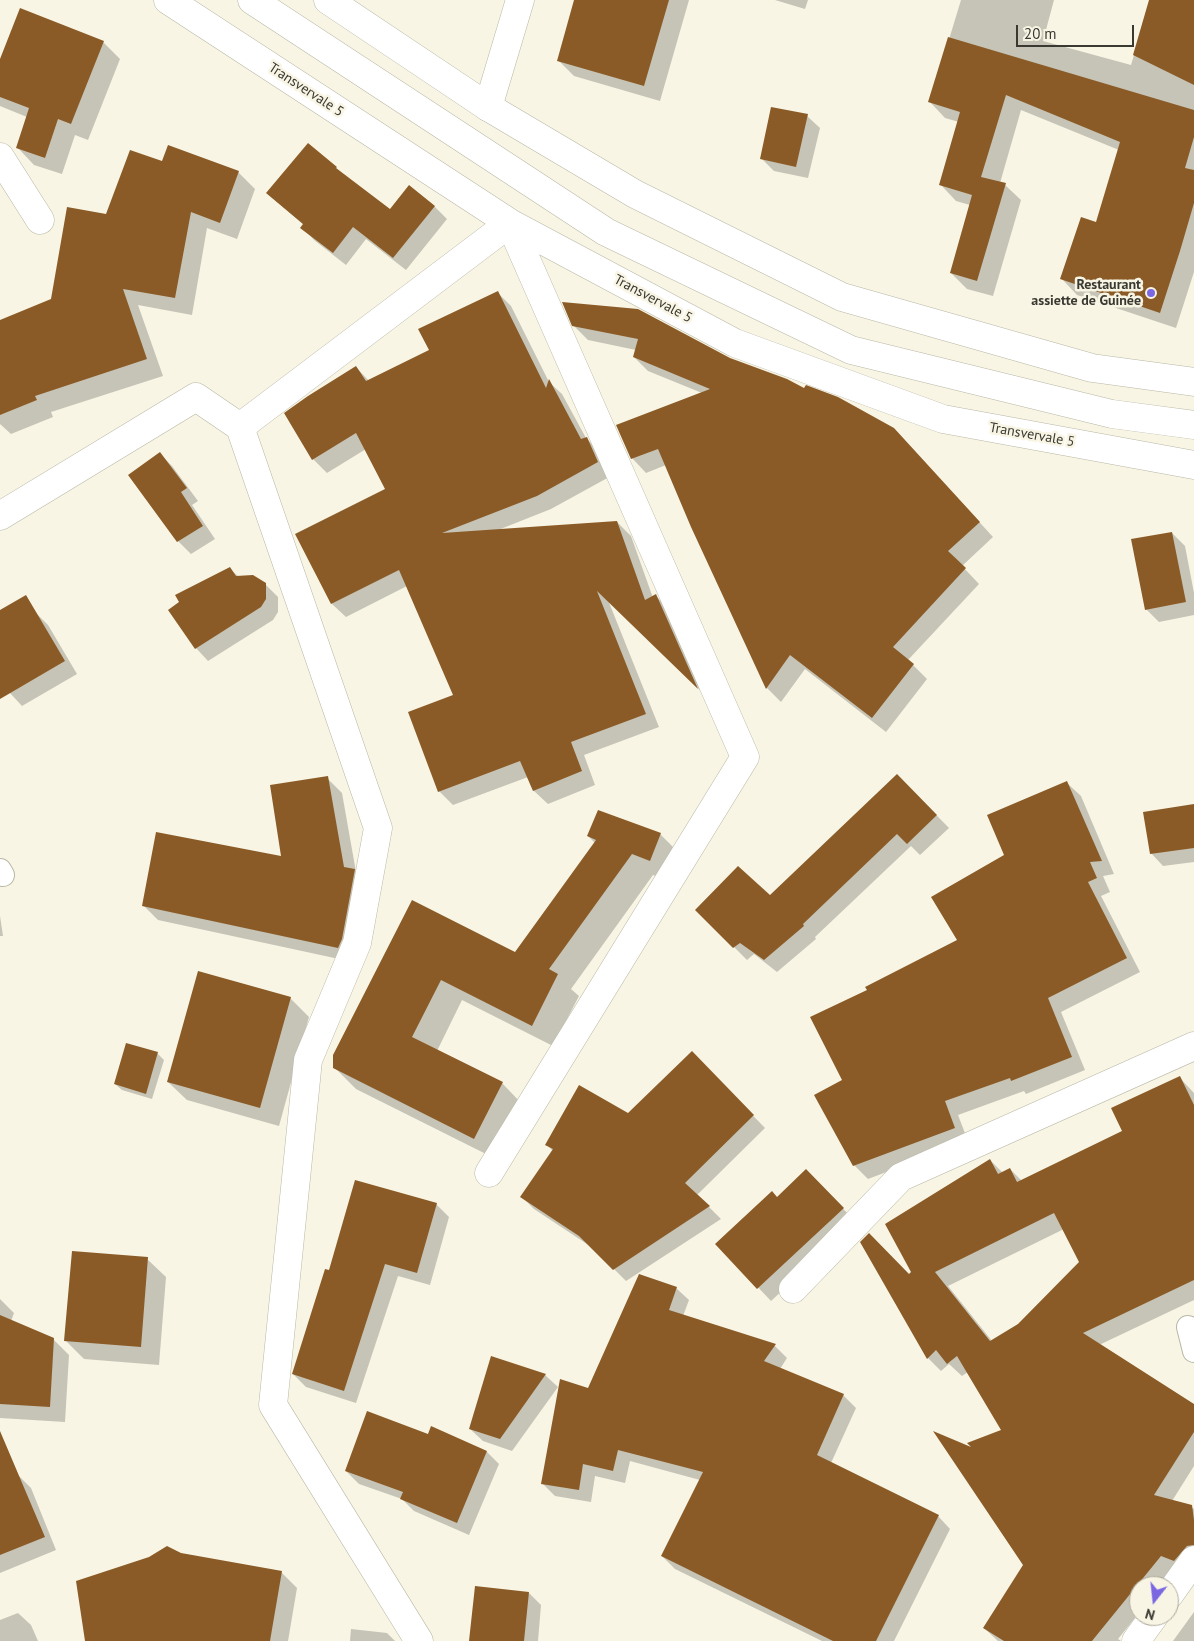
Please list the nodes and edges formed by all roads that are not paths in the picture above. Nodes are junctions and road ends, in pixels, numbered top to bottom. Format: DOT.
graph roads {
  1 [pos="168,0"];
  2 [pos="252,0"];
  3 [pos="328,0"];
  4 [pos="520,0"];
  5 [pos="488,107"];
  6 [pos="0,156"];
  7 [pos="40,220"];
  8 [pos="510,223"];
  9 [pos="1194,382"];
  10 [pos="1194,425"];
  11 [pos="240,427"];
  12 [pos="1194,465"];
  13 [pos="0,516"];
  14 [pos="1194,1046"];
  15 [pos="489,1173"];
  16 [pos="793,1289"];
  17 [pos="1188,1327"];
  18 [pos="1194,1351"];
  19 [pos="1194,1560"];
  20 [pos="1179,1581"];
  21 [pos="1147,1626"];
  22 [pos="419,1641"];
  23 [pos="1136,1641"];
  1 -- 8 [label="street, Transvervale 5"];
  2 -- 10 [label="street"];
  3 -- 5 [label="street"];
  4 -- 5 [label="street"];
  5 -- 9 [label="street"];
  6 -- 7 [label="street"];
  8 -- 11 [label="street"];
  8 -- 12 [label="street, Transvervale 5"];
  8 -- 15 [label="street"];
  11 -- 13 [label="street"];
  11 -- 22 [label="street"];
  14 -- 16 [label="street"];
  17 -- 18 [label="lane"];
  19 -- 20 [label="street"];
  21 -- 23 [label="street"];
}
